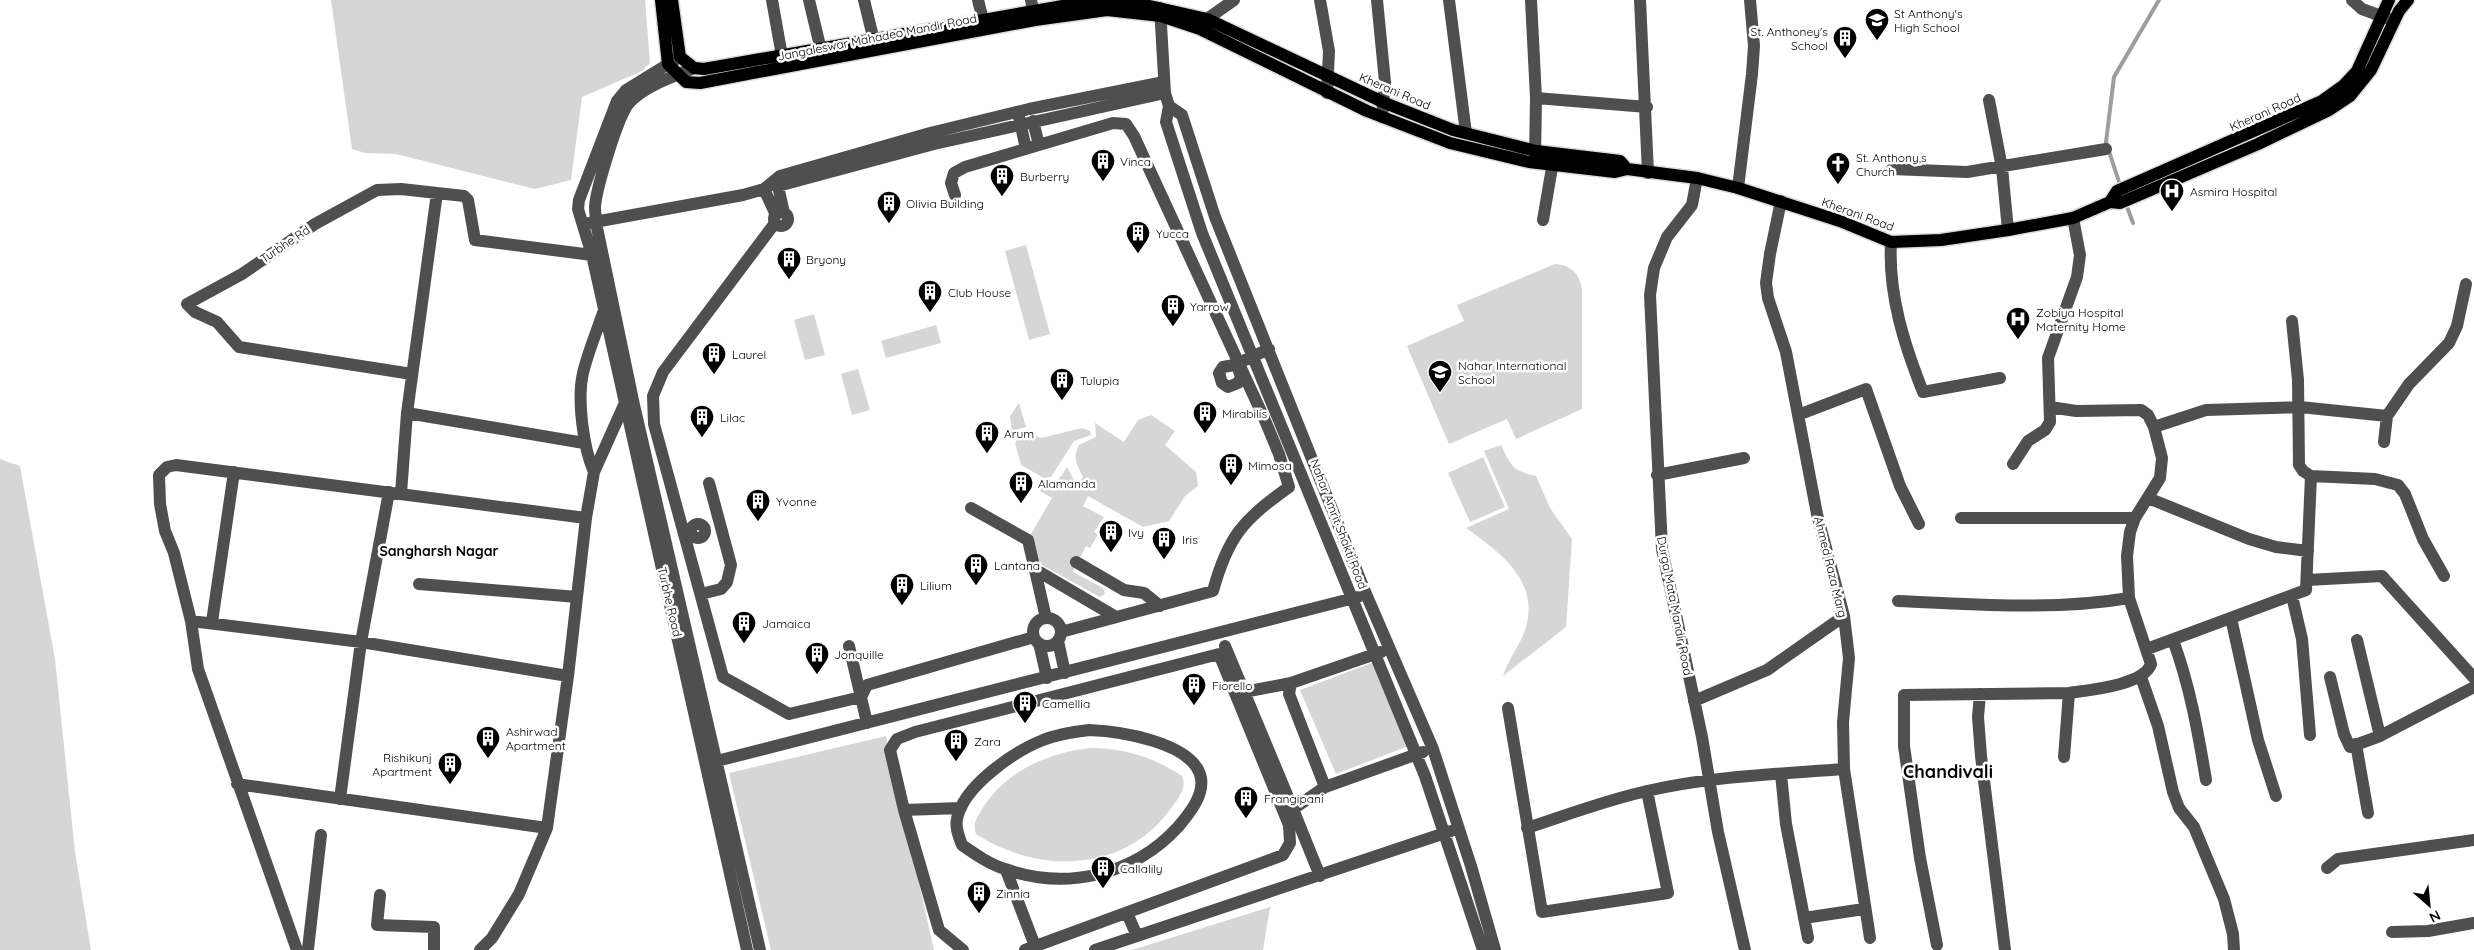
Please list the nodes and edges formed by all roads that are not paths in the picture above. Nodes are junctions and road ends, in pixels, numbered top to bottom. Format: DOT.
graph roads {
  1 [pos="661,0"];
  2 [pos="672,0"];
  3 [pos="772,0"];
  4 [pos="808,0"];
  5 [pos="864,0"];
  6 [pos="978,0"];
  7 [pos="1234,0"];
  8 [pos="1320,0"];
  9 [pos="1376,0"];
  10 [pos="1449,0"];
  11 [pos="1531,0"];
  12 [pos="1640,0"];
  13 [pos="1750,0"];
  14 [pos="2352,0"];
  15 [pos="2388,0"];
  16 [pos="2408,0"];
  17 [pos="1085,1"];
  18 [pos="1136,2"];
  19 [pos="1033,10"];
  20 [pos="1161,12"];
  21 [pos="2380,16"];
  22 [pos="983,20"];
  23 [pos="2394,21"];
  24 [pos="1204,24"];
  25 [pos="874,41"];
  26 [pos="821,50"];
  27 [pos="782,56"];
  28 [pos="674,61"];
  29 [pos="694,68"];
  30 [pos="678,75"];
  31 [pos="1327,76"];
  32 [pos="1165,88"];
  33 [pos="1327,93"];
  34 [pos="1536,98"];
  35 [pos="1989,100"];
  36 [pos="1385,103"];
  37 [pos="1169,106"];
  38 [pos="1647,106"];
  39 [pos="1382,117"];
  40 [pos="1019,118"];
  41 [pos="1033,121"];
  42 [pos="1466,133"];
  43 [pos="1039,145"];
  44 [pos="1026,149"];
  45 [pos="2106,149"];
  46 [pos="1536,157"];
  47 [pos="1553,159"];
  48 [pos="2002,168"];
  49 [pos="1892,169"];
  50 [pos="1648,173"];
  51 [pos="1697,178"];
  52 [pos="771,187"];
  53 [pos="1738,188"];
  54 [pos="437,193"];
  55 [pos="955,195"];
  56 [pos="2121,197"];
  57 [pos="1781,201"];
  58 [pos="2073,218"];
  59 [pos="1544,220"];
  60 [pos="596,222"];
  61 [pos="582,224"];
  62 [pos="2008,230"];
  63 [pos="1891,242"];
  64 [pos="592,255"];
  65 [pos="2466,284"];
  66 [pos="604,310"];
  67 [pos="2292,321"];
  68 [pos="1269,349"];
  69 [pos="1254,360"];
  70 [pos="1239,368"];
  71 [pos="412,374"];
  72 [pos="2000,378"];
  73 [pos="624,405"];
  74 [pos="2050,407"];
  75 [pos="2300,407"];
  76 [pos="407,413"];
  77 [pos="1798,415"];
  78 [pos="2387,416"];
  79 [pos="2154,427"];
  80 [pos="2384,442"];
  81 [pos="584,443"];
  82 [pos="1744,458"];
  83 [pos="2013,464"];
  84 [pos="234,472"];
  85 [pos="594,472"];
  86 [pos="1657,475"];
  87 [pos="2311,476"];
  88 [pos="709,483"];
  89 [pos="395,492"];
  90 [pos="2148,498"];
  91 [pos="971,508"];
  92 [pos="586,518"];
  93 [pos="1961,518"];
  94 [pos="2135,518"];
  95 [pos="1919,524"];
  96 [pos="688,534"];
  97 [pos="661,541"];
  98 [pos="2308,551"];
  99 [pos="1076,562"];
  100 [pos="1036,570"];
  101 [pos="2444,576"];
  102 [pos="2307,580"];
  103 [pos="419,584"];
  104 [pos="701,594"];
  105 [pos="1366,594"];
  106 [pos="2292,596"];
  107 [pos="577,597"];
  108 [pos="2129,598"];
  109 [pos="1351,600"];
  110 [pos="1898,601"];
  111 [pos="1160,606"];
  112 [pos="1844,616"];
  113 [pos="1116,617"];
  114 [pos="1046,618"];
  115 [pos="2231,618"];
  116 [pos="191,620"];
  117 [pos="212,622"];
  118 [pos="1060,636"];
  119 [pos="1037,640"];
  120 [pos="2173,640"];
  121 [pos="2357,640"];
  122 [pos="361,642"];
  123 [pos="849,646"];
  124 [pos="1225,646"];
  125 [pos="1389,649"];
  126 [pos="2148,649"];
  127 [pos="1374,654"];
  128 [pos="1056,675"];
  129 [pos="568,676"];
  130 [pos="2141,677"];
  131 [pos="2330,677"];
  132 [pos="2474,678"];
  133 [pos="1291,683"];
  134 [pos="2474,687"];
  135 [pos="1244,692"];
  136 [pos="2069,693"];
  137 [pos="1980,694"];
  138 [pos="1060,695"];
  139 [pos="861,697"];
  140 [pos="1694,701"];
  141 [pos="1508,708"];
  142 [pos="1420,722"];
  143 [pos="867,723"];
  144 [pos="1406,729"];
  145 [pos="2310,734"];
  146 [pos="2380,736"];
  147 [pos="2356,744"];
  148 [pos="1432,749"];
  149 [pos="1416,754"];
  150 [pos="2064,757"];
  151 [pos="711,762"];
  152 [pos="1844,769"];
  153 [pos="1781,774"];
  154 [pos="1709,780"];
  155 [pos="2206,780"];
  156 [pos="237,784"];
  157 [pos="1325,787"];
  158 [pos="1648,791"];
  159 [pos="2276,796"];
  160 [pos="340,799"];
  161 [pos="961,808"];
  162 [pos="1293,809"];
  163 [pos="904,810"];
  164 [pos="2368,813"];
  165 [pos="546,828"];
  166 [pos="1527,828"];
  167 [pos="1459,829"];
  168 [pos="1443,834"];
  169 [pos="321,835"];
  170 [pos="2474,840"];
  171 [pos="2327,868"];
  172 [pos="1006,870"];
  173 [pos="1320,876"];
  174 [pos="380,895"];
  175 [pos="1864,909"];
  176 [pos="1126,913"];
  177 [pos="1804,918"];
  178 [pos="2474,923"];
  179 [pos="2392,932"];
  180 [pos="1137,936"];
  181 [pos="1808,938"];
  182 [pos="1870,938"];
  183 [pos="1936,945"];
  184 [pos="1030,948"];
  185 [pos="306,950"];
  186 [pos="434,950"];
  187 [pos="480,950"];
  188 [pos="747,950"];
  189 [pos="760,950"];
  190 [pos="963,950"];
  191 [pos="1095,950"];
  192 [pos="1483,950"];
  193 [pos="1495,950"];
  194 [pos="1746,950"];
  195 [pos="2005,950"];
  196 [pos="2234,950"];
  1 -- 28 [label="main road"];
  2 -- 28 [label="main road"];
  3 -- 27 [label="street"];
  4 -- 26 [label="street"];
  5 -- 25 [label="street"];
  6 -- 22 [label="street"];
  7 -- 24 [label="street"];
  8 -- 31 [label="street"];
  9 -- 36 [label="street"];
  10 -- 42 [label="street"];
  11 -- 34 [label="street"];
  12 -- 38 [label="street"];
  13 -- 53 [label="street"];
  14 -- 21 [label="street"];
  15 -- 21 [label="main road, Kherani Road"];
  16 -- 23 [label="main road, Kherani Road"];
  17 -- 18 [label="main road, Jangaleswar Mahadeo Mandir Road"];
  17 -- 19 [label="main road, Jangaleswar Mahadeo Mandir Road"];
  18 -- 20 [label="main road, Jangaleswar Mahadeo Mandir Road"];
  19 -- 20 [label="main road, Jangaleswar Mahadeo Mandir Road"];
  19 -- 22 [label="main road, Jangaleswar Mahadeo Mandir Road"];
  19 -- 30 [label="main road, Jangaleswar Mahadeo Mandir Road"];
  20 -- 24 [label="main road, Kherani Road"];
  20 -- 32 [label="street, Nahar Amrit Shakti Road"];
  21 -- 23 [label="street"];
  21 -- 56 [label="main road, Kherani Road"];
  22 -- 25 [label="main road, Jangaleswar Mahadeo Mandir Road"];
  23 -- 56 [label="main road, Kherani Road"];
  24 -- 31 [label="main road, Kherani Road"];
  24 -- 33 [label="main road, Kherani Road"];
  25 -- 26 [label="main road, Jangaleswar Mahadeo Mandir Road"];
  26 -- 27 [label="main road, Jangaleswar Mahadeo Mandir Road"];
  27 -- 29 [label="main road, Jangaleswar Mahadeo Mandir Road"];
  28 -- 29 [label="main road"];
  28 -- 30 [label="main road"];
  28 -- 61 [label="street"];
  29 -- 30 [label="street"];
  30 -- 60 [label="street"];
  31 -- 33 [label="street"];
  31 -- 36 [label="main road, Kherani Road"];
  32 -- 37 [label="street, Nahar Amrit Shakti Road"];
  32 -- 40 [label="street"];
  32 -- 41 [label="street"];
  33 -- 39 [label="main road, Kherani Road"];
  34 -- 38 [label="street"];
  34 -- 46 [label="street"];
  35 -- 48 [label="street"];
  36 -- 39 [label="street"];
  36 -- 42 [label="main road, Kherani Road"];
  37 -- 68 [label="street, Nahar Amrit Shakti Road"];
  37 -- 69 [label="street, Nahar Amrit Shakti Road"];
  38 -- 50 [label="street"];
  39 -- 46 [label="main road, Kherani Road"];
  40 -- 41 [label="street"];
  40 -- 44 [label="street"];
  40 -- 52 [label="street"];
  41 -- 43 [label="street"];
  42 -- 46 [label="main road, Kherani Road"];
  43 -- 44 [label="street"];
  43 -- 70 [label="street"];
  44 -- 55 [label="street"];
  45 -- 48 [label="street"];
  46 -- 47 [label="main road, Kherani Road"];
  47 -- 50 [label="main road, Kherani Road"];
  47 -- 59 [label="street"];
  48 -- 49 [label="street"];
  48 -- 62 [label="street"];
  50 -- 51 [label="main road, Kherani Road"];
  51 -- 53 [label="main road, Kherani Road"];
  51 -- 86 [label="street, Durga Mata Mandir Road"];
  52 -- 60 [label="street"];
  52 -- 96 [label="street"];
  53 -- 57 [label="main road, Kherani Road"];
  54 -- 64 [label="street, Turbhe Rd"];
  54 -- 71 [label="street"];
  54 -- 71 [label="street, Turbhe Rd"];
  56 -- 58 [label="main road, Kherani Road"];
  57 -- 63 [label="main road, Kherani Road"];
  57 -- 77 [label="street, Ahmed Raza Marg"];
  58 -- 62 [label="main road, Kherani Road"];
  58 -- 74 [label="street"];
  60 -- 61 [label="street"];
  60 -- 97 [label="street"];
  61 -- 64 [label="street"];
  62 -- 63 [label="main road, Kherani Road"];
  63 -- 72 [label="street"];
  64 -- 66 [label="street"];
  65 -- 78 [label="street"];
  66 -- 73 [label="street"];
  66 -- 81 [label="street"];
  67 -- 75 [label="street"];
  68 -- 69 [label="street"];
  68 -- 105 [label="street, Nahar Amrit Shakti Road"];
  69 -- 70 [label="street"];
  69 -- 109 [label="street, Nahar Amrit Shakti Road"];
  70 -- 111 [label="street"];
  71 -- 76 [label="street"];
  73 -- 85 [label="street"];
  73 -- 97 [label="street"];
  74 -- 79 [label="street"];
  74 -- 83 [label="street"];
  75 -- 78 [label="street"];
  75 -- 79 [label="street"];
  75 -- 87 [label="street"];
  76 -- 81 [label="street"];
  76 -- 89 [label="street"];
  77 -- 95 [label="street"];
  77 -- 112 [label="street, Ahmed Raza Marg"];
  78 -- 80 [label="street"];
  79 -- 90 [label="street"];
  81 -- 85 [label="street"];
  82 -- 86 [label="street"];
  84 -- 89 [label="street"];
  84 -- 116 [label="street"];
  84 -- 117 [label="street"];
  85 -- 92 [label="street"];
  86 -- 140 [label="street, Durga Mata Mandir Road"];
  87 -- 98 [label="street"];
  87 -- 101 [label="street"];
  88 -- 104 [label="street"];
  89 -- 92 [label="street"];
  89 -- 122 [label="street"];
  90 -- 94 [label="street"];
  90 -- 98 [label="street"];
  91 -- 100 [label="street"];
  92 -- 107 [label="street"];
  93 -- 94 [label="street"];
  94 -- 108 [label="street"];
  96 -- 97 [label="street"];
  96 -- 104 [label="street"];
  97 -- 151 [label="street"];
  98 -- 102 [label="street"];
  99 -- 111 [label="street"];
  100 -- 113 [label="street"];
  100 -- 114 [label="street"];
  102 -- 106 [label="street"];
  102 -- 132 [label="street"];
  103 -- 107 [label="street"];
  104 -- 139 [label="street"];
  105 -- 109 [label="street"];
  105 -- 125 [label="street, Nahar Amrit Shakti Road"];
  106 -- 115 [label="street"];
  106 -- 145 [label="street"];
  107 -- 129 [label="street"];
  108 -- 110 [label="street"];
  108 -- 126 [label="street"];
  109 -- 127 [label="street, Nahar Amrit Shakti Road"];
  109 -- 128 [label="street"];
  111 -- 113 [label="street"];
  112 -- 140 [label="street"];
  112 -- 152 [label="street, Ahmed Raza Marg"];
  113 -- 118 [label="street"];
  114 -- 118 [label="street"];
  114 -- 119 [label="street"];
  115 -- 120 [label="street"];
  115 -- 159 [label="street"];
  116 -- 117 [label="street"];
  116 -- 156 [label="street"];
  117 -- 122 [label="street"];
  118 -- 119 [label="street"];
  118 -- 128 [label="street"];
  119 -- 128 [label="street"];
  119 -- 139 [label="street"];
  120 -- 126 [label="street"];
  120 -- 155 [label="street"];
  121 -- 146 [label="street"];
  122 -- 129 [label="street"];
  122 -- 160 [label="street"];
  123 -- 139 [label="street"];
  124 -- 135 [label="street"];
  125 -- 127 [label="street"];
  125 -- 142 [label="street, Nahar Amrit Shakti Road"];
  126 -- 130 [label="street"];
  127 -- 133 [label="street"];
  127 -- 144 [label="street, Nahar Amrit Shakti Road"];
  128 -- 138 [label="street"];
  128 -- 143 [label="street"];
  129 -- 165 [label="street"];
  130 -- 136 [label="street"];
  130 -- 196 [label="street"];
  131 -- 147 [label="street"];
  133 -- 135 [label="street"];
  133 -- 157 [label="street"];
  134 -- 146 [label="street"];
  135 -- 162 [label="street"];
  136 -- 137 [label="street"];
  136 -- 150 [label="street"];
  137 -- 183 [label="street"];
  137 -- 195 [label="street"];
  138 -- 163 [label="street"];
  138 -- 176 [label="street"];
  139 -- 143 [label="street"];
  140 -- 154 [label="street, Durga Mata Mandir Road"];
  141 -- 166 [label="street"];
  142 -- 144 [label="street"];
  142 -- 148 [label="street, Nahar Amrit Shakti Road"];
  143 -- 151 [label="street"];
  144 -- 149 [label="street, Nahar Amrit Shakti Road"];
  146 -- 147 [label="street"];
  147 -- 164 [label="street"];
  148 -- 149 [label="street"];
  148 -- 167 [label="street, Nahar Amrit Shakti Road"];
  149 -- 157 [label="street"];
  149 -- 168 [label="street, Nahar Amrit Shakti Road"];
  151 -- 188 [label="street"];
  151 -- 189 [label="street"];
  152 -- 153 [label="street"];
  152 -- 175 [label="street, Ahmed Raza Marg"];
  153 -- 154 [label="street"];
  153 -- 177 [label="street"];
  154 -- 158 [label="street"];
  154 -- 194 [label="street, Durga Mata Mandir Road"];
  156 -- 160 [label="street"];
  156 -- 185 [label="street"];
  157 -- 162 [label="street"];
  158 -- 166 [label="street"];
  158 -- 166 [label="street"];
  160 -- 165 [label="street"];
  161 -- 163 [label="street"];
  161 -- 172 [label="street"];
  161 -- 172 [label="street"];
  162 -- 173 [label="street"];
  163 -- 190 [label="street"];
  165 -- 187 [label="street"];
  167 -- 168 [label="street"];
  167 -- 193 [label="street, Nahar Amrit Shakti Road"];
  168 -- 173 [label="street"];
  168 -- 192 [label="street, Nahar Amrit Shakti Road"];
  169 -- 185 [label="street"];
  170 -- 171 [label="street"];
  172 -- 184 [label="street"];
  173 -- 180 [label="street"];
  174 -- 186 [label="street"];
  175 -- 177 [label="street"];
  175 -- 182 [label="street, Ahmed Raza Marg"];
  176 -- 180 [label="street"];
  176 -- 184 [label="street"];
  177 -- 181 [label="street"];
  178 -- 179 [label="street"];
  180 -- 191 [label="street"];
}
